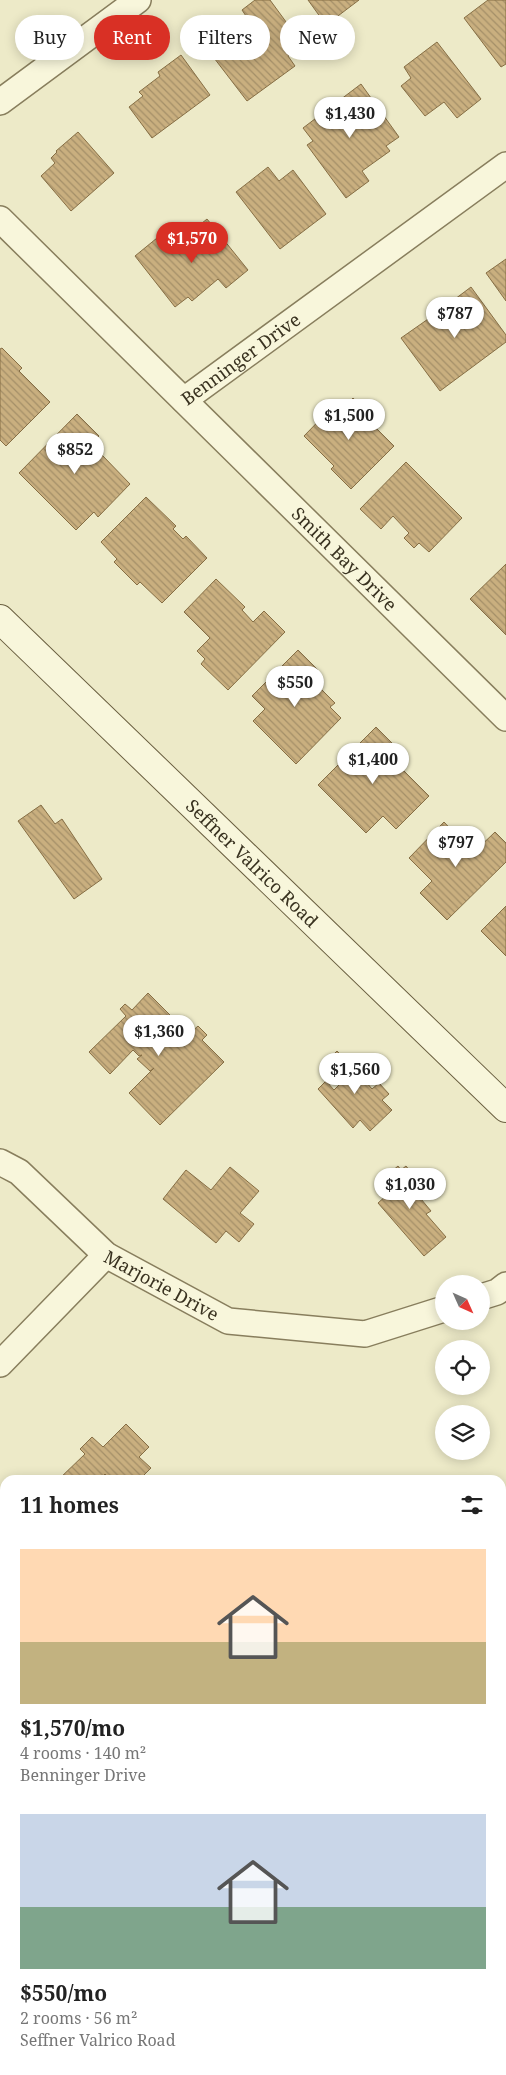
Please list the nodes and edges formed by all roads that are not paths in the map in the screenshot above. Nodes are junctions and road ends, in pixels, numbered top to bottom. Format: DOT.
graph roads {
  1 [pos="138,0"];
  2 [pos="0,102"];
  3 [pos="506,165"];
  4 [pos="0,219"];
  5 [pos="184,400"];
  6 [pos="0,619"];
  7 [pos="506,718"];
  8 [pos="506,1108"];
  9 [pos="0,1162"];
  10 [pos="106,1255"];
  11 [pos="506,1285"];
  12 [pos="490,1294"];
  13 [pos="435,1312"];
  14 [pos="0,1364"];
  1 -- 2 [label="street"];
  3 -- 5 [label="street, Benninger Drive"];
  4 -- 5 [label="street, Benninger Drive"];
  5 -- 7 [label="street, Smith Bay Drive"];
  6 -- 8 [label="street, Seffner Valrico Road"];
  9 -- 10 [label="street, Marjorie Drive"];
  10 -- 13 [label="street, Marjorie Drive"];
  10 -- 14 [label="street"];
  11 -- 12 [label="street"];
}
